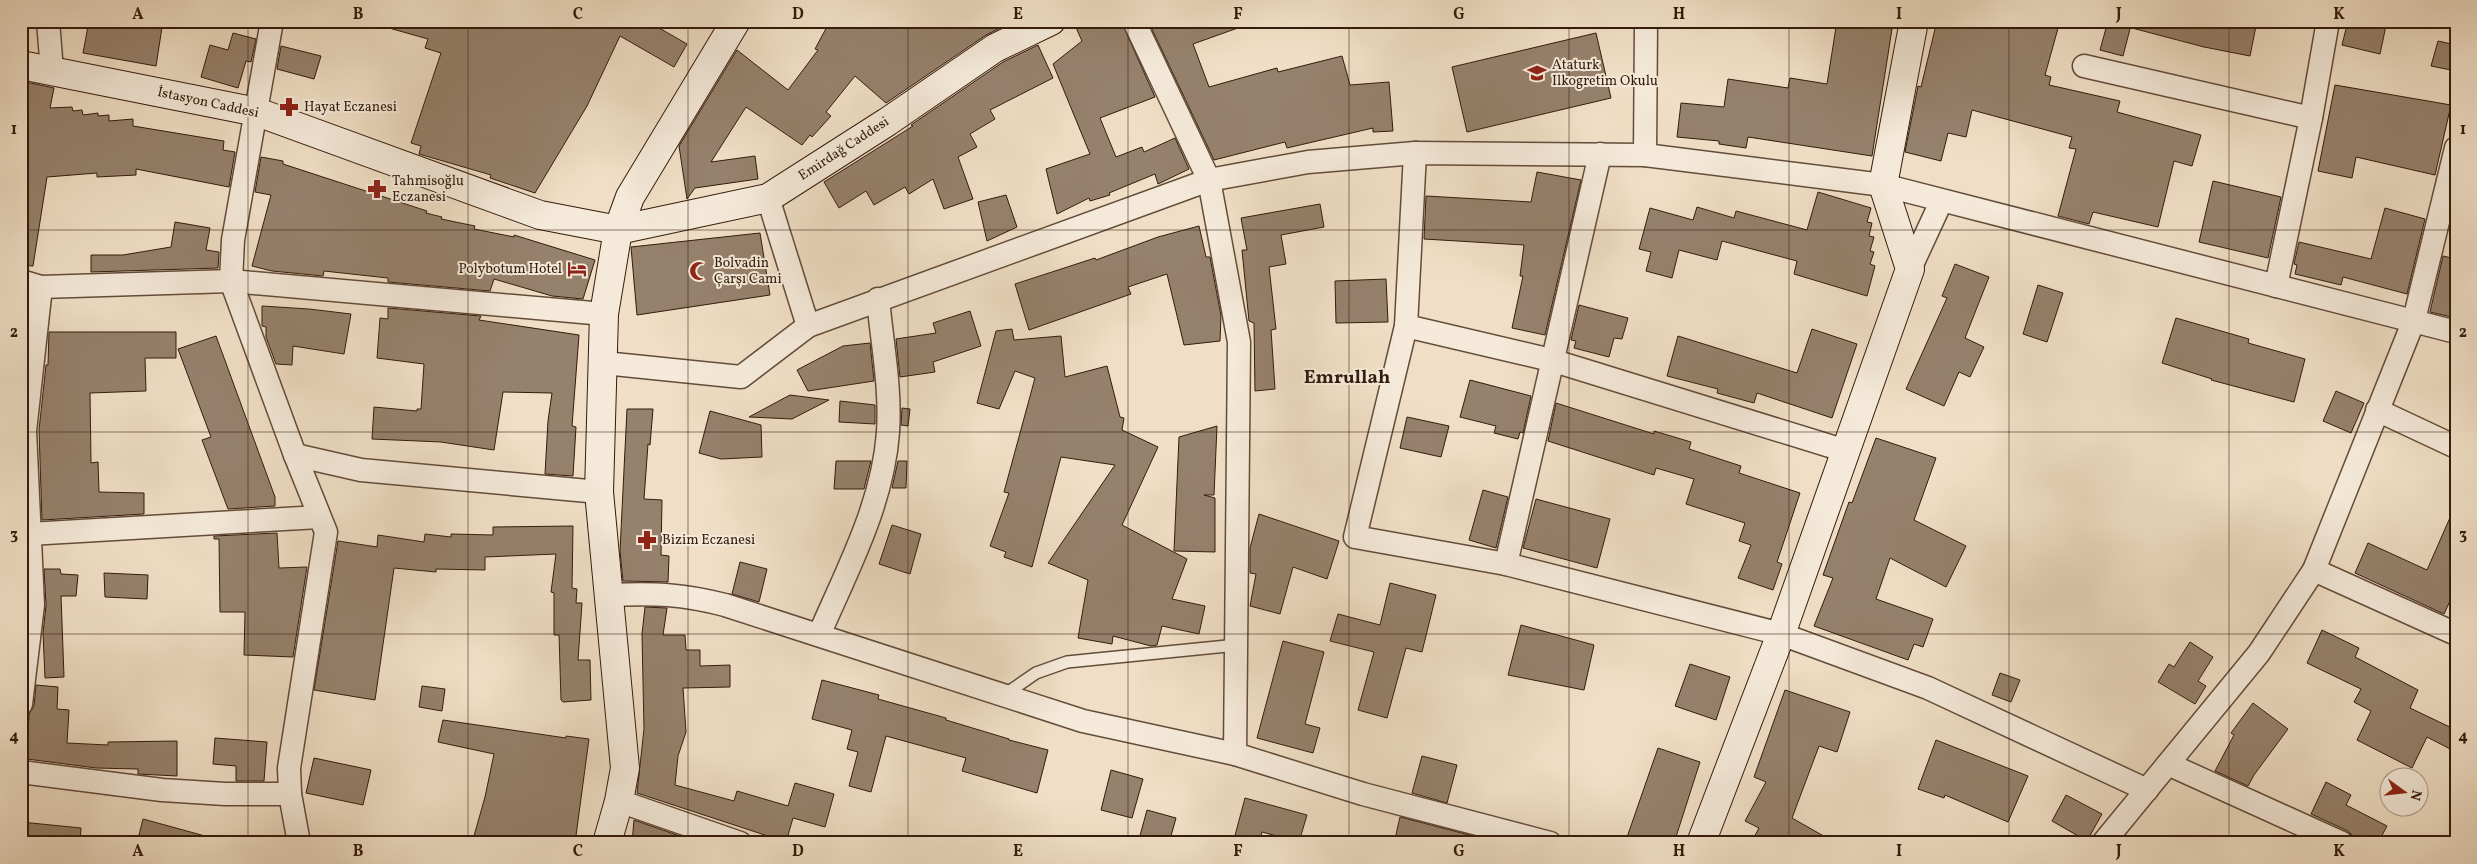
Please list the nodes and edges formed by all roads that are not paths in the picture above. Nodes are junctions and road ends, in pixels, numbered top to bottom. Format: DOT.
graph roads {
  1 [pos="48,21"];
  2 [pos="272,21"];
  3 [pos="736,21"];
  4 [pos="1052,21"];
  5 [pos="1134,21"];
  6 [pos="1646,21"];
  7 [pos="1914,21"];
  8 [pos="2328,21"];
  9 [pos="21,65"];
  10 [pos="2084,66"];
  11 [pos="52,71"];
  12 [pos="257,112"];
  13 [pos="2311,118"];
  14 [pos="2456,148"];
  15 [pos="1415,153"];
  16 [pos="1600,154"];
  17 [pos="1645,155"];
  18 [pos="1209,180"];
  19 [pos="1883,185"];
  20 [pos="768,198"];
  21 [pos="1941,202"];
  22 [pos="618,230"];
  23 [pos="1910,269"];
  24 [pos="231,281"];
  25 [pos="31,284"];
  26 [pos="2276,286"];
  27 [pos="878,299"];
  28 [pos="604,314"];
  29 [pos="2414,320"];
  30 [pos="808,326"];
  31 [pos="1406,326"];
  32 [pos="2456,332"];
  33 [pos="1551,360"];
  34 [pos="604,363"];
  35 [pos="2377,410"];
  36 [pos="2456,447"];
  37 [pos="1846,451"];
  38 [pos="295,455"];
  39 [pos="599,492"];
  40 [pos="319,517"];
  41 [pos="29,534"];
  42 [pos="1506,564"];
  43 [pos="2314,570"];
  44 [pos="610,595"];
  45 [pos="1781,634"];
  46 [pos="2456,634"];
  47 [pos="819,636"];
  48 [pos="1237,645"];
  49 [pos="1004,695"];
  50 [pos="21,704"];
  51 [pos="1235,754"];
  52 [pos="2168,764"];
  53 [pos="21,772"];
  54 [pos="2147,790"];
  55 [pos="290,794"];
  56 [pos="619,801"];
  57 [pos="299,843"];
  58 [pos="607,843"];
  59 [pos="740,843"];
  60 [pos="1550,843"];
  61 [pos="1701,843"];
  62 [pos="2103,843"];
  63 [pos="2342,843"];
  1 -- 11 [label="street"];
  2 -- 12 [label="street"];
  3 -- 22 [label="street"];
  4 -- 20 [label="street, Emirdağ Caddesi"];
  5 -- 18 [label="street"];
  6 -- 17 [label="street"];
  7 -- 19 [label="street"];
  8 -- 13 [label="street"];
  9 -- 11 [label="street, İstasyon Caddesi"];
  10 -- 13 [label="street"];
  11 -- 12 [label="street, İstasyon Caddesi"];
  12 -- 22 [label="street, İstasyon Caddesi"];
  12 -- 24 [label="street"];
  13 -- 26 [label="street"];
  14 -- 29 [label="street"];
  15 -- 16 [label="street"];
  15 -- 18 [label="street"];
  15 -- 31 [label="street"];
  16 -- 17 [label="street"];
  16 -- 33 [label="street"];
  17 -- 19 [label="street"];
  18 -- 27 [label="street"];
  18 -- 48 [label="street"];
  19 -- 21 [label="street"];
  19 -- 23 [label="street"];
  20 -- 22 [label="street, Emirdağ Caddesi"];
  20 -- 30 [label="street"];
  21 -- 23 [label="street"];
  21 -- 26 [label="street"];
  22 -- 28 [label="street"];
  23 -- 37 [label="street"];
  24 -- 25 [label="street"];
  24 -- 28 [label="street"];
  24 -- 38 [label="street"];
  25 -- 41 [label="street"];
  26 -- 29 [label="street"];
  27 -- 30 [label="street"];
  27 -- 47 [label="street"];
  28 -- 34 [label="street"];
  29 -- 32 [label="street"];
  29 -- 35 [label="street"];
  30 -- 34 [label="street"];
  31 -- 33 [label="street"];
  31 -- 42 [label="street"];
  33 -- 37 [label="street"];
  33 -- 42 [label="street"];
  34 -- 39 [label="street"];
  35 -- 36 [label="street"];
  35 -- 43 [label="street"];
  37 -- 45 [label="street"];
  38 -- 39 [label="street"];
  38 -- 40 [label="street"];
  39 -- 44 [label="street"];
  40 -- 41 [label="street"];
  40 -- 55 [label="street"];
  41 -- 50 [label="street"];
  42 -- 45 [label="street"];
  43 -- 46 [label="street"];
  43 -- 52 [label="street"];
  44 -- 47 [label="street"];
  44 -- 56 [label="street"];
  45 -- 54 [label="street"];
  45 -- 61 [label="street"];
  47 -- 49 [label="street"];
  48 -- 49 [label="lane"];
  48 -- 51 [label="street"];
  49 -- 51 [label="street"];
  51 -- 60 [label="street"];
  52 -- 54 [label="street"];
  52 -- 63 [label="street"];
  53 -- 55 [label="street"];
  54 -- 62 [label="street"];
  55 -- 57 [label="street"];
  56 -- 58 [label="street"];
  56 -- 59 [label="street"];
}
